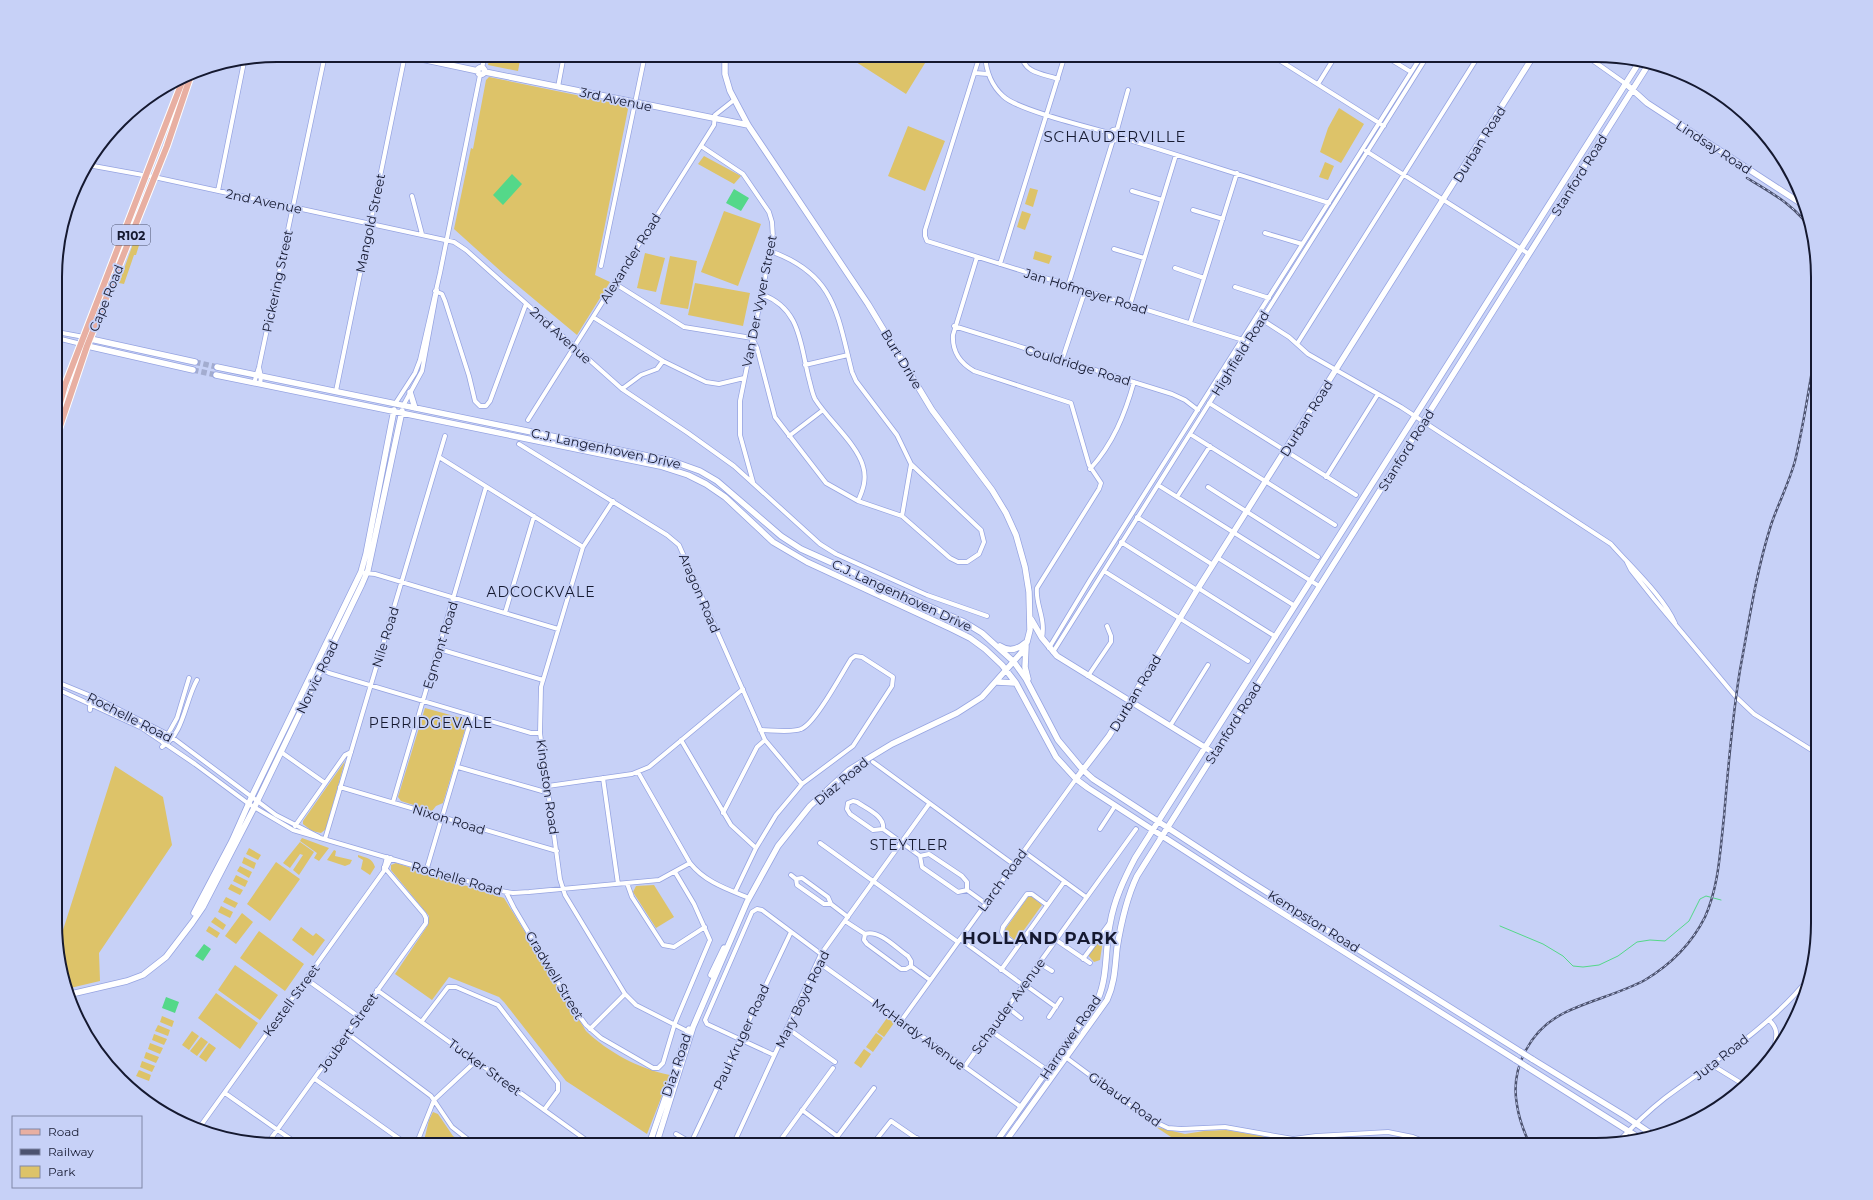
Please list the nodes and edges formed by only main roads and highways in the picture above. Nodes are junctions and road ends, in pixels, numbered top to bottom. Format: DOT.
graph roads {
  1 [pos="438,62"];
  2 [pos="725,62"];
  3 [pos="1530,62"];
  4 [pos="1637,66"];
  5 [pos="1646,68"];
  6 [pos="189,81"];
  7 [pos="181,84"];
  8 [pos="1626,84"];
  9 [pos="1632,91"];
  10 [pos="748,125"];
  11 [pos="1797,201"];
  12 [pos="87,338"];
  13 [pos="84,345"];
  14 [pos="195,362"];
  15 [pos="217,367"];
  16 [pos="194,370"];
  17 [pos="216,375"];
  18 [pos="410,392"];
  19 [pos="62,396"];
  20 [pos="395,404"];
  21 [pos="403,406"];
  22 [pos="415,408"];
  23 [pos="394,412"];
  24 [pos="401,413"];
  25 [pos="62,419"];
  26 [pos="364,571"];
  27 [pos="1030,616"];
  28 [pos="987,636"];
  29 [pos="1027,642"];
  30 [pos="1014,662"];
  31 [pos="1006,671"];
  32 [pos="997,682"];
  33 [pos="1016,683"];
  34 [pos="1031,689"];
  35 [pos="1129,701"];
  36 [pos="1206,748"];
  37 [pos="1214,753"];
  38 [pos="1083,770"];
  39 [pos="1076,779"];
  40 [pos="1157,822"];
  41 [pos="1143,825"];
  42 [pos="1167,828"];
  43 [pos="1152,831"];
  44 [pos="1162,836"];
  45 [pos="1135,858"];
  46 [pos="186,931"];
  47 [pos="74,993"];
  48 [pos="689,1032"];
  49 [pos="1025,1101"];
  50 [pos="1032,1106"];
  51 [pos="1649,1131"];
  52 [pos="1634,1135"];
  53 [pos="651,1138"];
  54 [pos="658,1138"];
  55 [pos="999,1138"];
  56 [pos="1008,1138"];
  1 -- 10 [label="main road, 3rd Avenue"];
  2 -- 10 [label="main road, Burt Drive"];
  3 -- 35 [label="main road, Durban Road"];
  4 -- 8 [label="main road, Stanford Road"];
  5 -- 9 [label="main road, Stanford Road"];
  6 -- 12 [label="main road, Cape Road / R102"];
  7 -- 12 [label="main road, Cape Road / R102"];
  8 -- 9 [label="main road, Lindsay Road"];
  8 -- 36 [label="main road, Stanford Road"];
  9 -- 11 [label="main road, Lindsay Road"];
  9 -- 37 [label="main road, Stanford Road"];
  10 -- 27 [label="main road, Burt Drive"];
  12 -- 13 [label="main road, Cape Road / R102"];
  12 -- 14 [label="main road"];
  13 -- 16 [label="main road"];
  13 -- 19 [label="main road, Cape Road / R102"];
  13 -- 25 [label="main road, Cape Road / R102"];
  15 -- 20 [label="main road, C.J. Langenhoven Drive"];
  17 -- 23 [label="main road, C.J. Langenhoven Drive"];
  18 -- 22 [label="main road"];
  20 -- 21 [label="main road, C.J. Langenhoven Drive"];
  20 -- 23 [label="main road, Norvic Road"];
  21 -- 22 [label="main road, C.J. Langenhoven Drive"];
  21 -- 24 [label="main road, Norvic Road"];
  22 -- 28 [label="main road, C.J. Langenhoven Drive"];
  23 -- 24 [label="main road, C.J. Langenhoven Drive"];
  23 -- 26 [label="main road, Norvic Road"];
  24 -- 26 [label="main road, Norvic Road"];
  24 -- 31 [label="main road, C.J. Langenhoven Drive"];
  26 -- 46 [label="main road, Norvic Road"];
  26 -- 46 [label="main road, Norvic Road"];
  27 -- 29 [label="main road, Burt Drive"];
  27 -- 35 [label="main road"];
  28 -- 29 [label="main road"];
  28 -- 30 [label="main road, C.J. Langenhoven Drive"];
  29 -- 30 [label="main road, Burt Drive"];
  29 -- 34 [label="main road"];
  30 -- 31 [label="main road, Burt Drive"];
  30 -- 34 [label="main road, Kempston Road"];
  31 -- 32 [label="main road, Diaz Road"];
  31 -- 33 [label="main road, Kempston Road"];
  32 -- 33 [label="main road"];
  32 -- 48 [label="main road, Diaz Road"];
  33 -- 39 [label="main road, Kempston Road"];
  34 -- 38 [label="main road, Kempston Road"];
  35 -- 36 [label="main road"];
  35 -- 38 [label="main road, Durban Road"];
  36 -- 37 [label="main road"];
  36 -- 40 [label="main road, Stanford Road"];
  37 -- 42 [label="main road, Stanford Road"];
  38 -- 39 [label="main road, Durban Road"];
  38 -- 40 [label="main road, Kempston Road"];
  39 -- 41 [label="main road, Kempston Road"];
  40 -- 42 [label="main road, Kempston Road"];
  40 -- 43 [label="main road, Stanford Road"];
  41 -- 43 [label="main road, Kempston Road"];
  41 -- 45 [label="main road"];
  42 -- 44 [label="main road, Stanford Road"];
  42 -- 51 [label="main road, Kempston Road, bridge"];
  43 -- 44 [label="main road, Kempston Road"];
  43 -- 45 [label="main road, Harrower Road"];
  44 -- 50 [label="main road, Harrower Road"];
  44 -- 52 [label="main road, Kempston Road, bridge"];
  45 -- 49 [label="main road, Harrower Road"];
  46 -- 47 [label="main road, Norvic Road"];
  48 -- 53 [label="main road, Diaz Road"];
  48 -- 54 [label="main road, Diaz Road"];
  49 -- 50 [label="main road"];
  49 -- 55 [label="main road, Harrower Road"];
  50 -- 56 [label="main road, Harrower Road"];
}
